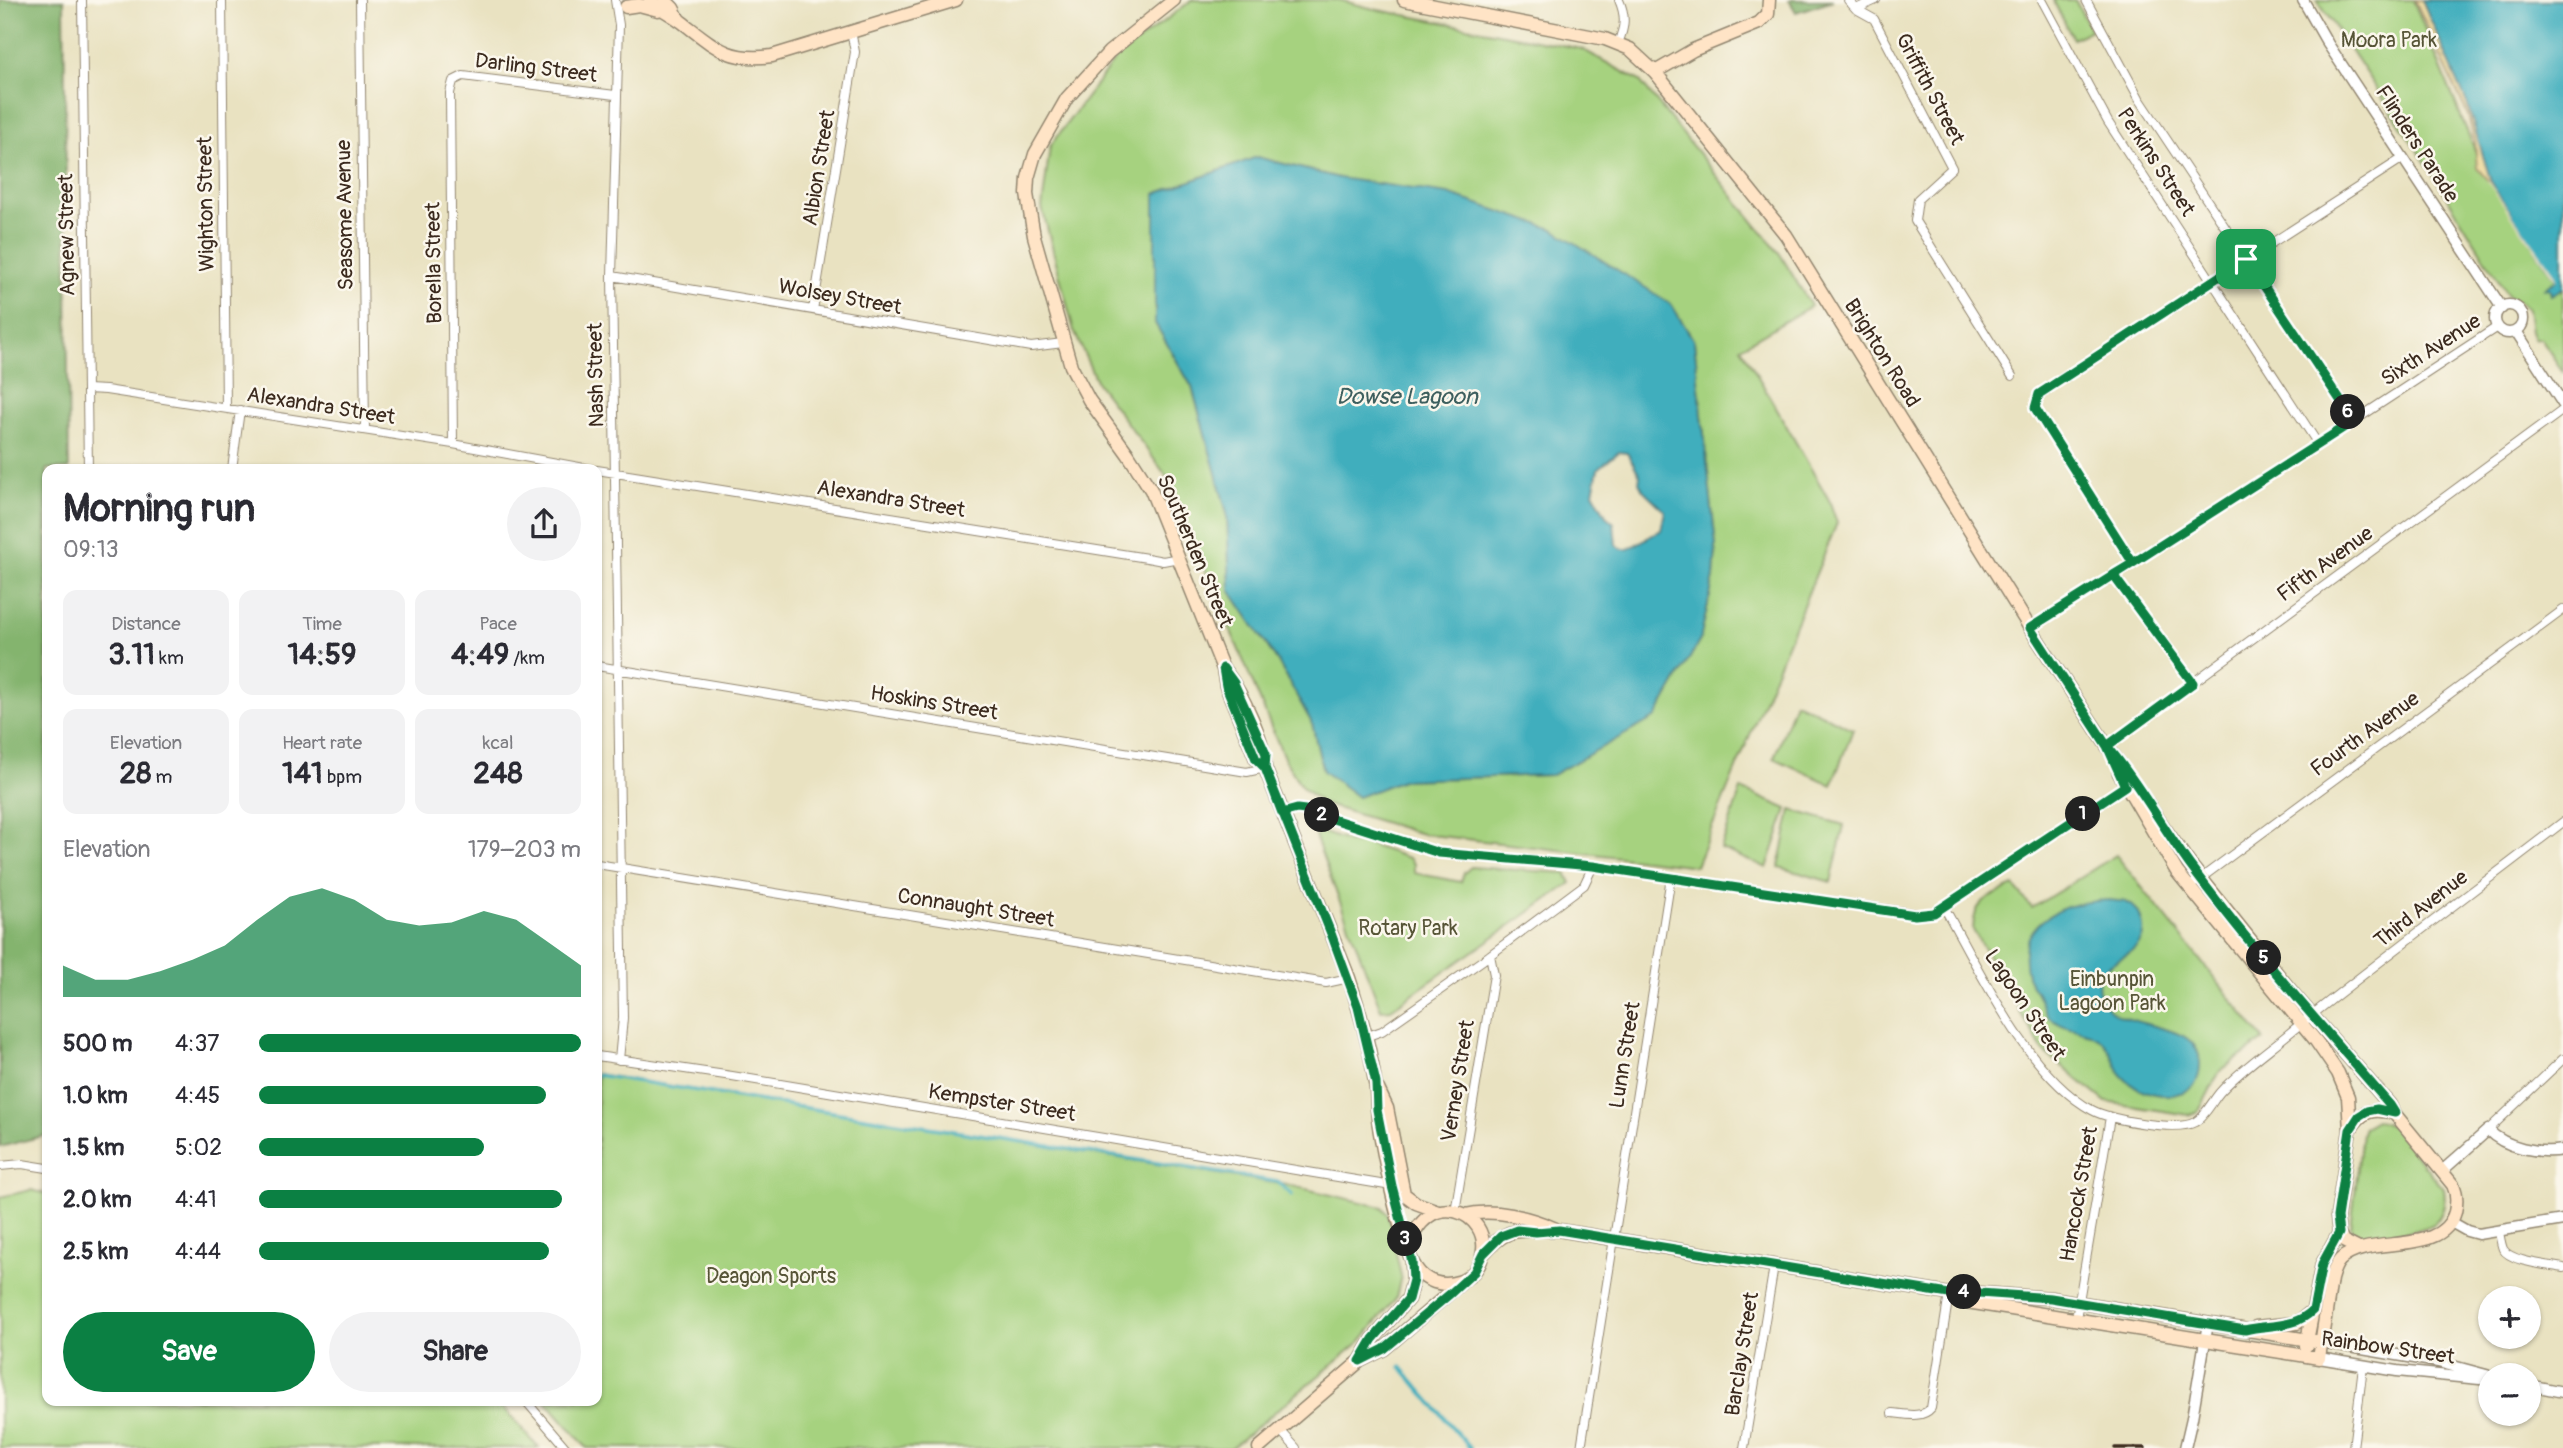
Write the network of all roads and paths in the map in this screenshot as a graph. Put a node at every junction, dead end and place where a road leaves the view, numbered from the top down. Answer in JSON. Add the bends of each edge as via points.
{"nodes":[{"id":1,"x":82,"y":0,"type":"edge"},
{"id":2,"x":222,"y":0,"type":"edge"},
{"id":3,"x":360,"y":0,"type":"edge"},
{"id":4,"x":650,"y":0,"type":"edge"},
{"id":5,"x":956,"y":0,"type":"edge"},
{"id":6,"x":1404,"y":0,"type":"edge"},
{"id":7,"x":1619,"y":0,"type":"edge"},
{"id":8,"x":1769,"y":0,"type":"edge"},
{"id":9,"x":1848,"y":0,"type":"edge"},
{"id":10,"x":1876,"y":0,"type":"edge"},
{"id":11,"x":2042,"y":0,"type":"edge"},
{"id":12,"x":2086,"y":0,"type":"edge"},
{"id":13,"x":2303,"y":0,"type":"edge"},
{"id":14,"x":1173,"y":1,"type":"edge"},
{"id":15,"x":623,"y":2,"type":"edge"},
{"id":16,"x":663,"y":5,"type":"edge"},
{"id":17,"x":1856,"y":9,"type":"junction"},
{"id":18,"x":851,"y":31,"type":"junction"},
{"id":19,"x":1618,"y":43,"type":"junction"},
{"id":20,"x":1654,"y":72,"type":"junction"},
{"id":21,"x":453,"y":81,"type":"joint"},
{"id":22,"x":615,"y":95,"type":"junction"},
{"id":23,"x":2403,"y":158,"type":"junction"},
{"id":24,"x":2246,"y":259,"type":"junction"},
{"id":25,"x":612,"y":276,"type":"junction"},
{"id":26,"x":2213,"y":281,"type":"junction"},
{"id":27,"x":2502,"y":308,"type":"junction"},
{"id":28,"x":813,"y":310,"type":"junction"},
{"id":29,"x":2497,"y":327,"type":"junction"},
{"id":30,"x":2516,"y":331,"type":"junction"},
{"id":31,"x":1063,"y":343,"type":"junction"},
{"id":32,"x":2012,"y":376,"type":"dead end"},
{"id":33,"x":87,"y":389,"type":"junction"},
{"id":34,"x":2563,"y":404,"type":"edge"},
{"id":35,"x":226,"y":408,"type":"junction"},
{"id":36,"x":240,"y":410,"type":"junction"},
{"id":37,"x":2563,"y":410,"type":"edge"},
{"id":38,"x":2354,"y":421,"type":"junction"},
{"id":39,"x":365,"y":430,"type":"junction"},
{"id":40,"x":453,"y":444,"type":"junction"},
{"id":41,"x":2318,"y":444,"type":"junction"},
{"id":42,"x":88,"y":464,"type":"edge"},
{"id":43,"x":233,"y":464,"type":"edge"},
{"id":44,"x":563,"y":464,"type":"edge"},
{"id":45,"x":602,"y":471,"type":"edge"},
{"id":46,"x":614,"y":473,"type":"junction"},
{"id":47,"x":1179,"y":558,"type":"junction"},
{"id":48,"x":2133,"y":563,"type":"junction"},
{"id":49,"x":2113,"y":575,"type":"junction"},
{"id":50,"x":2563,"y":610,"type":"edge"},
{"id":51,"x":2030,"y":628,"type":"junction"},
{"id":52,"x":602,"y":667,"type":"edge"},
{"id":53,"x":617,"y":670,"type":"junction"},
{"id":54,"x":2193,"y":683,"type":"junction"},
{"id":55,"x":2107,"y":746,"type":"junction"},
{"id":56,"x":1265,"y":768,"type":"junction"},
{"id":57,"x":2129,"y":783,"type":"junction"},
{"id":58,"x":1282,"y":813,"type":"junction"},
{"id":59,"x":2563,"y":822,"type":"edge"},
{"id":60,"x":602,"y":865,"type":"edge"},
{"id":61,"x":1593,"y":866,"type":"junction"},
{"id":62,"x":620,"y":867,"type":"junction"},
{"id":63,"x":1671,"y":877,"type":"junction"},
{"id":64,"x":2200,"y":878,"type":"junction"},
{"id":65,"x":2189,"y":887,"type":"junction"},
{"id":66,"x":1944,"y":907,"type":"junction"},
{"id":67,"x":1490,"y":955,"type":"junction"},
{"id":68,"x":1349,"y":978,"type":"junction"},
{"id":69,"x":2313,"y":1015,"type":"junction"},
{"id":70,"x":2301,"y":1024,"type":"junction"},
{"id":71,"x":1365,"y":1037,"type":"junction"},
{"id":72,"x":602,"y":1057,"type":"edge"},
{"id":73,"x":2563,"y":1059,"type":"edge"},
{"id":74,"x":619,"y":1060,"type":"junction"},
{"id":75,"x":2395,"y":1113,"type":"junction"},
{"id":76,"x":2110,"y":1117,"type":"junction"},
{"id":77,"x":2350,"y":1130,"type":"junction"},
{"id":78,"x":2488,"y":1130,"type":"junction"},
{"id":79,"x":2563,"y":1150,"type":"edge"},
{"id":80,"x":0,"y":1166,"type":"edge"},
{"id":81,"x":42,"y":1167,"type":"edge"},
{"id":82,"x":2442,"y":1171,"type":"junction"},
{"id":83,"x":1397,"y":1186,"type":"junction"},
{"id":84,"x":1438,"y":1211,"type":"junction"},
{"id":85,"x":1460,"y":1213,"type":"junction"},
{"id":86,"x":2563,"y":1220,"type":"edge"},
{"id":87,"x":2451,"y":1222,"type":"junction"},
{"id":88,"x":1559,"y":1230,"type":"junction"},
{"id":89,"x":2499,"y":1232,"type":"junction"},
{"id":90,"x":2339,"y":1233,"type":"junction"},
{"id":91,"x":1615,"y":1239,"type":"junction"},
{"id":92,"x":2359,"y":1249,"type":"junction"},
{"id":93,"x":1483,"y":1254,"type":"junction"},
{"id":94,"x":1410,"y":1256,"type":"junction"},
{"id":95,"x":1774,"y":1266,"type":"junction"},
{"id":96,"x":2563,"y":1268,"type":"edge"},
{"id":97,"x":1464,"y":1280,"type":"junction"},
{"id":98,"x":1949,"y":1294,"type":"junction"},
{"id":99,"x":2079,"y":1301,"type":"junction"},
{"id":100,"x":2313,"y":1310,"type":"junction"},
{"id":101,"x":2076,"y":1319,"type":"junction"},
{"id":102,"x":2208,"y":1323,"type":"junction"},
{"id":103,"x":2245,"y":1330,"type":"junction"},
{"id":104,"x":2205,"y":1339,"type":"junction"},
{"id":105,"x":2307,"y":1339,"type":"junction"},
{"id":106,"x":2321,"y":1342,"type":"junction"},
{"id":107,"x":2305,"y":1356,"type":"junction"},
{"id":108,"x":2319,"y":1358,"type":"junction"},
{"id":109,"x":1360,"y":1361,"type":"junction"},
{"id":110,"x":2363,"y":1366,"type":"junction"},
{"id":111,"x":2478,"y":1374,"type":"edge"},
{"id":112,"x":2478,"y":1378,"type":"edge"},
{"id":113,"x":2541,"y":1387,"type":"edge"},
{"id":114,"x":2563,"y":1392,"type":"edge"},
{"id":115,"x":530,"y":1406,"type":"edge"},
{"id":116,"x":1892,"y":1413,"type":"dead end"},
{"id":117,"x":1280,"y":1430,"type":"junction"},
{"id":118,"x":566,"y":1448,"type":"edge"},
{"id":119,"x":1259,"y":1448,"type":"edge"},
{"id":120,"x":1296,"y":1448,"type":"edge"},
{"id":121,"x":1581,"y":1448,"type":"edge"},
{"id":122,"x":1744,"y":1448,"type":"edge"},
{"id":123,"x":2185,"y":1448,"type":"edge"},
{"id":124,"x":2353,"y":1448,"type":"edge"}],
"edges":[{"from":1,"to":33,"type":"street","name":"Agnew Street"},
{"from":2,"to":35,"type":"street","name":"Wighton Street"},
{"from":3,"to":39,"type":"street","name":"Seasome Avenue"},
{"from":4,"to":16,"type":"main road"},
{"from":5,"to":18,"type":"main road"},
{"from":6,"to":19,"type":"main road"},
{"from":7,"to":19,"type":"street","via":[[1625,18]]},
{"from":8,"to":20,"type":"main road","via":[[1768,14],[1759,23]]},
{"from":9,"to":17,"type":"street","name":"Griffith Street"},
{"from":10,"to":17,"type":"street"},
{"from":11,"to":26,"type":"street","name":"Perkins Street","via":[[2108,122]]},
{"from":12,"to":24,"type":"street","name":"Perkins Street","via":[[2139,98]]},
{"from":13,"to":23,"type":"street","name":"Flinders Parade"},
{"from":14,"to":31,"type":"main road","name":"Southerden Street","via":[[1109,52],[1084,79],[1052,120],[1035,154],[1028,178],[1029,209]]},
{"from":15,"to":16,"type":"main road"},
{"from":15,"to":22,"type":"street","name":"Nash Street"},
{"from":16,"to":18,"type":"main road","via":[[673,8],[679,20],[713,47],[740,57],[772,56]]},
{"from":17,"to":32,"type":"street","name":"Griffith Street","via":[[1874,19],[1952,168],[1918,199],[1915,221]]},
{"from":18,"to":28,"type":"street","name":"Albion Street","via":[[855,51]]},
{"from":19,"to":20,"type":"main road","name":"Brighton Road"},
{"from":20,"to":51,"type":"main road","name":"Brighton Road","via":[[1786,235]]},
{"from":21,"to":22,"type":"street","name":"Darling Street","via":[[463,76]]},
{"from":21,"to":40,"type":"street","name":"Borella Street"},
{"from":22,"to":25,"type":"street","name":"Nash Street"},
{"from":23,"to":24,"type":"street"},
{"from":23,"to":27,"type":"street","name":"Flinders Parade"},
{"from":24,"to":26,"type":"street"},
{"from":24,"to":38,"type":"street","name":"Perkins Street"},
{"from":25,"to":28,"type":"street","name":"Wolsey Street"},
{"from":25,"to":46,"type":"street","name":"Nash Street"},
{"from":26,"to":41,"type":"street","name":"Perkins Street"},
{"from":26,"to":48,"type":"street","via":[[2039,394],[2035,408]]},
{"from":27,"to":29,"type":"street","via":[[2496,314]]},
{"from":27,"to":30,"type":"street","via":[[2519,310],[2522,319]]},
{"from":28,"to":31,"type":"street","name":"Wolsey Street","via":[[1031,346]]},
{"from":29,"to":30,"type":"street"},
{"from":29,"to":38,"type":"street","name":"Sixth Avenue"},
{"from":30,"to":34,"type":"street"},
{"from":31,"to":47,"type":"main road","name":"Southerden Street","via":[[1079,385],[1147,484]]},
{"from":33,"to":35,"type":"street","name":"Alexandra Street"},
{"from":33,"to":42,"type":"street","name":"Agnew Street"},
{"from":35,"to":36,"type":"street","name":"Alexandra Street"},
{"from":36,"to":39,"type":"street","name":"Alexandra Street"},
{"from":36,"to":43,"type":"street"},
{"from":37,"to":54,"type":"street","name":"Fifth Avenue"},
{"from":38,"to":41,"type":"street","name":"Sixth Avenue"},
{"from":39,"to":40,"type":"street","name":"Alexandra Street"},
{"from":40,"to":44,"type":"street","name":"Alexandra Street"},
{"from":41,"to":48,"type":"street","name":"Sixth Avenue"},
{"from":45,"to":46,"type":"street","name":"Alexandra Street"},
{"from":46,"to":47,"type":"street","name":"Alexandra Street","via":[[1163,561]]},
{"from":46,"to":53,"type":"street","name":"Nash Street"},
{"from":47,"to":56,"type":"main road","name":"Southerden Street","via":[[1252,750]]},
{"from":48,"to":49,"type":"street","name":"Sixth Avenue"},
{"from":49,"to":51,"type":"street","name":"Sixth Avenue"},
{"from":49,"to":54,"type":"street"},
{"from":50,"to":64,"type":"street","name":"Fourth Avenue"},
{"from":51,"to":55,"type":"main road","name":"Brighton Road"},
{"from":52,"to":53,"type":"street","name":"Hoskins Street"},
{"from":53,"to":56,"type":"street","name":"Hoskins Street","via":[[1247,772]]},
{"from":53,"to":62,"type":"street","name":"Nash Street"},
{"from":54,"to":55,"type":"street","name":"Fifth Avenue"},
{"from":55,"to":57,"type":"main road","name":"Brighton Road"},
{"from":56,"to":58,"type":"main road","name":"Southerden Street"},
{"from":57,"to":64,"type":"main road","name":"Brighton Road"},
{"from":57,"to":65,"type":"main road","name":"Brighton Road","via":[[2156,839]]},
{"from":57,"to":66,"type":"street"},
{"from":58,"to":61,"type":"street","via":[[1305,810],[1439,853]]},
{"from":58,"to":68,"type":"main road","name":"Southerden Street"},
{"from":59,"to":69,"type":"street","name":"Third Avenue"},
{"from":60,"to":62,"type":"street","name":"Connaught Street"},
{"from":61,"to":63,"type":"street"},
{"from":61,"to":67,"type":"street","via":[[1584,884]]},
{"from":62,"to":68,"type":"street","name":"Connaught Street","via":[[1326,983]]},
{"from":62,"to":74,"type":"street","name":"Nash Street","via":[[623,1018]]},
{"from":63,"to":66,"type":"street","via":[[1915,915]]},
{"from":63,"to":91,"type":"street","name":"Lunn Street"},
{"from":64,"to":65,"type":"street","name":"Fourth Avenue"},
{"from":64,"to":69,"type":"main road","name":"Brighton Road"},
{"from":65,"to":70,"type":"main road","name":"Brighton Road"},
{"from":66,"to":76,"type":"street","name":"Lagoon Street","via":[[2034,1057],[2083,1105]]},
{"from":67,"to":71,"type":"street","via":[[1382,1031]]},
{"from":67,"to":85,"type":"street","name":"Verney Street","via":[[1494,975]]},
{"from":68,"to":71,"type":"main road","name":"Southerden Street"},
{"from":69,"to":70,"type":"street","name":"Third Avenue"},
{"from":69,"to":75,"type":"main road","name":"Brighton Road"},
{"from":70,"to":76,"type":"street","name":"Lagoon Street","via":[[2224,1087],[2189,1125]]},
{"from":70,"to":77,"type":"main road","name":"Brighton Road","via":[[2346,1088]]},
{"from":71,"to":83,"type":"main road","name":"Southerden Street","via":[[1387,1108]]},
{"from":72,"to":74,"type":"street","name":"Kempster Street"},
{"from":73,"to":78,"type":"street"},
{"from":74,"to":83,"type":"street","name":"Kempster Street"},
{"from":75,"to":77,"type":"main road","via":[[2367,1111]]},
{"from":75,"to":82,"type":"main road","name":"Brighton Road"},
{"from":76,"to":99,"type":"street","name":"Hancock Street"},
{"from":77,"to":90,"type":"main road","via":[[2337,1217]]},
{"from":78,"to":79,"type":"street","via":[[2510,1144]]},
{"from":78,"to":82,"type":"street"},
{"from":80,"to":81,"type":"street"},
{"from":82,"to":87,"type":"main road","name":"Brighton Road","via":[[2455,1190]]},
{"from":83,"to":84,"type":"main road","via":[[1409,1199]]},
{"from":83,"to":94,"type":"main road","name":"Southerden Street"},
{"from":84,"to":85,"type":"main road"},
{"from":84,"to":94,"type":"main road","via":[[1415,1228]]},
{"from":85,"to":88,"type":"main road","name":"Rainbow Street","via":[[1537,1220]]},
{"from":85,"to":93,"type":"main road","via":[[1480,1232]]},
{"from":86,"to":89,"type":"street"},
{"from":87,"to":89,"type":"street","via":[[2471,1233]]},
{"from":87,"to":92,"type":"main road","via":[[2430,1237]]},
{"from":88,"to":91,"type":"main road","name":"Rainbow Street"},
{"from":88,"to":93,"type":"main road","name":"Rainbow Street","via":[[1509,1232]]},
{"from":89,"to":96,"type":"street","via":[[2508,1254]]},
{"from":90,"to":92,"type":"main road","via":[[2343,1241]]},
{"from":90,"to":100,"type":"main road","via":[[2322,1264]]},
{"from":91,"to":95,"type":"main road","name":"Rainbow Street"},
{"from":91,"to":121,"type":"street","name":"Lunn Street"},
{"from":92,"to":106,"type":"main road","via":[[2340,1259],[2334,1268]]},
{"from":93,"to":97,"type":"main road"},
{"from":94,"to":97,"type":"main road","via":[[1435,1283]]},
{"from":94,"to":109,"type":"main road","via":[[1413,1280],[1408,1299]]},
{"from":95,"to":98,"type":"main road","name":"Rainbow Street"},
{"from":95,"to":122,"type":"street","name":"Barclay Street"},
{"from":97,"to":109,"type":"main road","via":[[1384,1349]]},
{"from":98,"to":99,"type":"main road","name":"Rainbow Street"},
{"from":98,"to":101,"type":"main road","name":"Rainbow Street","via":[[1967,1302]]},
{"from":98,"to":116,"type":"street","via":[[1931,1408],[1921,1415]]},
{"from":99,"to":101,"type":"street","name":"Hancock Street"},
{"from":99,"to":102,"type":"main road","name":"Rainbow Street"},
{"from":100,"to":103,"type":"main road","via":[[2297,1323]]},
{"from":100,"to":105,"type":"main road"},
{"from":101,"to":104,"type":"main road","name":"Rainbow Street"},
{"from":102,"to":103,"type":"main road","name":"Rainbow Street"},
{"from":102,"to":104,"type":"street"},
{"from":103,"to":105,"type":"main road","name":"Rainbow Street"},
{"from":104,"to":107,"type":"main road","name":"Rainbow Street"},
{"from":104,"to":123,"type":"street"},
{"from":105,"to":106,"type":"main road","name":"Rainbow Street"},
{"from":105,"to":107,"type":"main road"},
{"from":106,"to":108,"type":"main road"},
{"from":106,"to":111,"type":"street","name":"Rainbow Street","via":[[2438,1362]]},
{"from":107,"to":108,"type":"main road","name":"Rainbow Street"},
{"from":108,"to":110,"type":"street","name":"Rainbow Street"},
{"from":109,"to":117,"type":"main road"},
{"from":110,"to":112,"type":"street","name":"Rainbow Street"},
{"from":110,"to":124,"type":"street"},
{"from":113,"to":114,"type":"street"},
{"from":115,"to":118,"type":"street"},
{"from":117,"to":119,"type":"main road"},
{"from":117,"to":120,"type":"street"}]}
